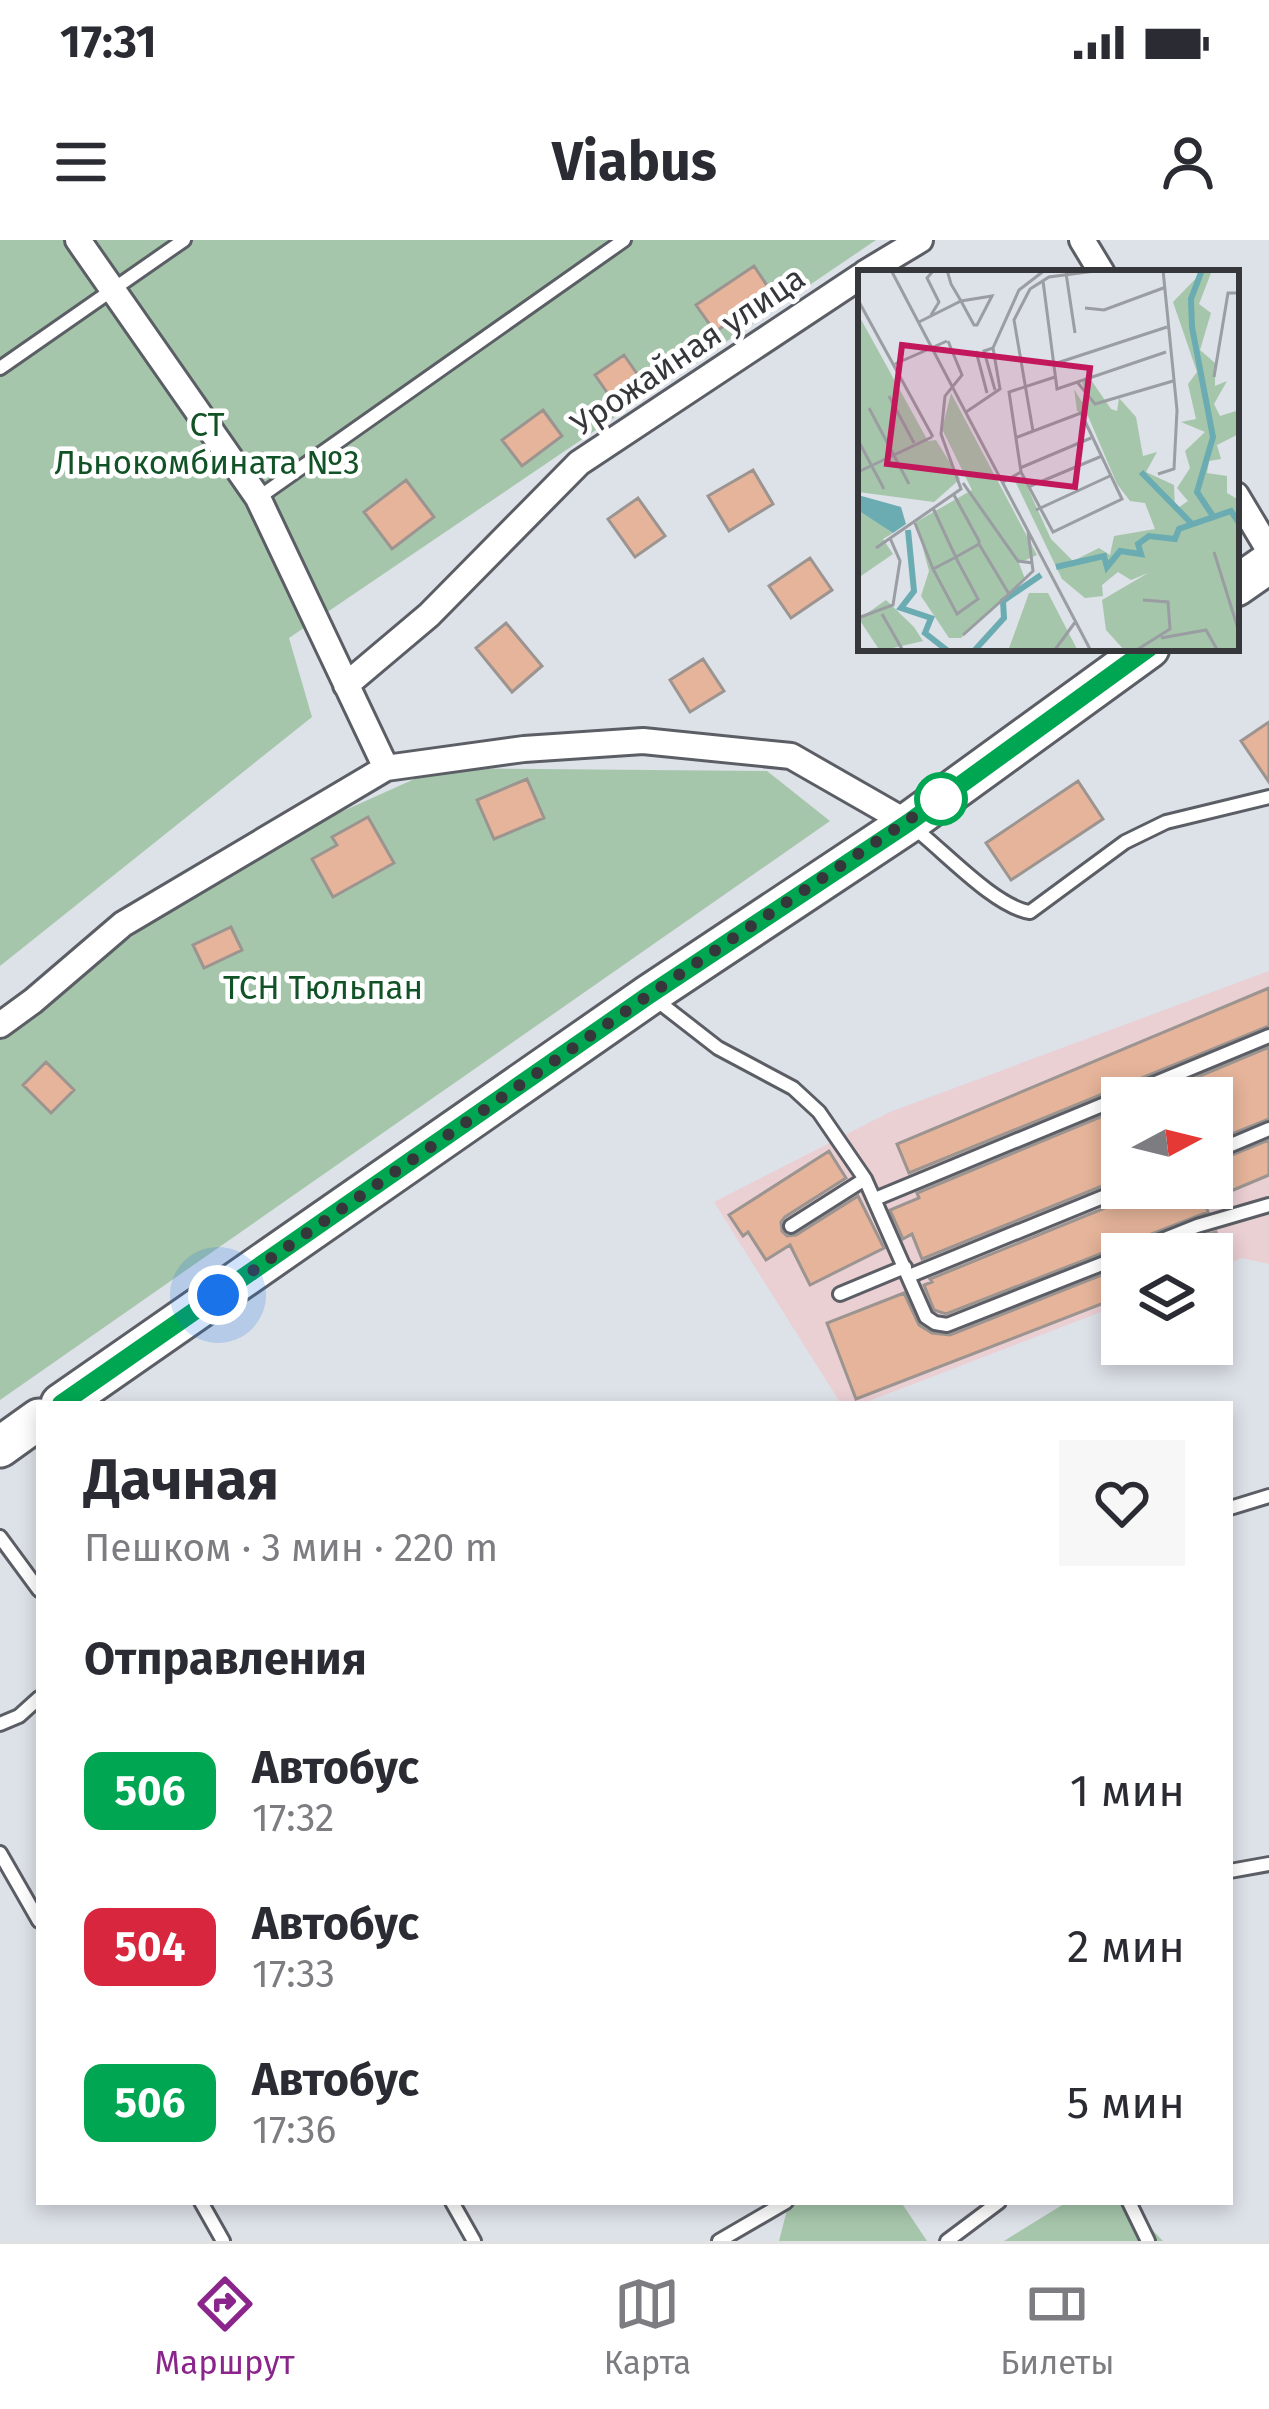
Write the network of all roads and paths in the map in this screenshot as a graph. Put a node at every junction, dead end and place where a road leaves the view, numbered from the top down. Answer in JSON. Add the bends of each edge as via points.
{"nodes":[{"id":1,"x":78,"y":240,"type":"edge"},
{"id":2,"x":184,"y":240,"type":"edge"},
{"id":3,"x":624,"y":240,"type":"edge"},
{"id":4,"x":920,"y":240,"type":"edge"},
{"id":5,"x":1082,"y":240,"type":"edge"},
{"id":6,"x":870,"y":270,"type":"edge"},
{"id":7,"x":1100,"y":270,"type":"edge"},
{"id":8,"x":858,"y":277,"type":"edge"},
{"id":9,"x":113,"y":290,"type":"junction"},
{"id":10,"x":0,"y":368,"type":"edge"},
{"id":11,"x":258,"y":498,"type":"junction"},
{"id":12,"x":1239,"y":500,"type":"edge"},
{"id":13,"x":1269,"y":550,"type":"edge"},
{"id":14,"x":1269,"y":562,"type":"edge"},
{"id":15,"x":1239,"y":584,"type":"edge"},
{"id":16,"x":1145,"y":651,"type":"edge"},
{"id":17,"x":346,"y":685,"type":"junction"},
{"id":18,"x":386,"y":768,"type":"junction"},
{"id":19,"x":1269,"y":797,"type":"edge"},
{"id":20,"x":908,"y":823,"type":"junction"},
{"id":21,"x":649,"y":995,"type":"junction"},
{"id":22,"x":0,"y":1024,"type":"edge"},
{"id":23,"x":1269,"y":1036,"type":"edge"},
{"id":24,"x":1269,"y":1129,"type":"edge"},
{"id":25,"x":1233,"y":1144,"type":"edge"},
{"id":26,"x":865,"y":1179,"type":"junction"},
{"id":27,"x":1101,"y":1197,"type":"edge"},
{"id":28,"x":875,"y":1199,"type":"junction"},
{"id":29,"x":1269,"y":1204,"type":"edge"},
{"id":30,"x":791,"y":1226,"type":"dead end"},
{"id":31,"x":1179,"y":1233,"type":"edge"},
{"id":32,"x":1101,"y":1264,"type":"edge"},
{"id":33,"x":907,"y":1271,"type":"junction"},
{"id":34,"x":840,"y":1294,"type":"dead end"},
{"id":35,"x":65,"y":1401,"type":"edge"},
{"id":36,"x":36,"y":1421,"type":"edge"},
{"id":37,"x":0,"y":1447,"type":"edge"},
{"id":38,"x":1269,"y":1496,"type":"edge"},
{"id":39,"x":1233,"y":1507,"type":"edge"},
{"id":40,"x":0,"y":1537,"type":"edge"},
{"id":41,"x":36,"y":1587,"type":"edge"},
{"id":42,"x":36,"y":1701,"type":"edge"},
{"id":43,"x":0,"y":1724,"type":"edge"},
{"id":44,"x":0,"y":1853,"type":"edge"},
{"id":45,"x":1266,"y":1865,"type":"edge"},
{"id":46,"x":1233,"y":1870,"type":"edge"},
{"id":47,"x":1269,"y":1881,"type":"edge"},
{"id":48,"x":36,"y":1916,"type":"edge"},
{"id":49,"x":203,"y":2205,"type":"edge"},
{"id":50,"x":454,"y":2205,"type":"edge"},
{"id":51,"x":781,"y":2205,"type":"edge"},
{"id":52,"x":995,"y":2205,"type":"edge"},
{"id":53,"x":1131,"y":2205,"type":"edge"},
{"id":54,"x":223,"y":2241,"type":"edge"},
{"id":55,"x":474,"y":2241,"type":"edge"},
{"id":56,"x":719,"y":2241,"type":"edge"},
{"id":57,"x":947,"y":2241,"type":"edge"},
{"id":58,"x":1148,"y":2241,"type":"edge"}],
"edges":[{"from":1,"to":9,"type":"street"},
{"from":2,"to":9,"type":"lane"},
{"from":3,"to":11,"type":"lane"},
{"from":4,"to":6,"type":"street","name":"Урожайная улица"},
{"from":5,"to":7,"type":"street"},
{"from":8,"to":17,"type":"street","name":"Урожайная улица","via":[[579,463],[429,615]]},
{"from":9,"to":10,"type":"lane"},
{"from":9,"to":11,"type":"street"},
{"from":11,"to":17,"type":"street"},
{"from":12,"to":13,"type":"street"},
{"from":14,"to":15,"type":"main road"},
{"from":16,"to":20,"type":"main road"},
{"from":17,"to":18,"type":"street"},
{"from":18,"to":20,"type":"street","via":[[643,741],[748,751],[790,756]]},
{"from":18,"to":22,"type":"street","via":[[123,924]]},
{"from":19,"to":20,"type":"lane","via":[[1166,822],[1030,912],[998,900]]},
{"from":20,"to":21,"type":"main road"},
{"from":21,"to":26,"type":"lane","via":[[718,1048],[793,1088]]},
{"from":21,"to":35,"type":"main road"},
{"from":23,"to":28,"type":"lane"},
{"from":24,"to":25,"type":"lane"},
{"from":26,"to":28,"type":"lane"},
{"from":26,"to":30,"type":"lane"},
{"from":27,"to":33,"type":"lane"},
{"from":28,"to":33,"type":"lane"},
{"from":29,"to":31,"type":"lane"},
{"from":32,"to":33,"type":"lane","via":[[947,1325],[926,1317]]},
{"from":33,"to":34,"type":"lane"},
{"from":36,"to":37,"type":"main road"},
{"from":38,"to":39,"type":"lane"},
{"from":40,"to":41,"type":"lane"},
{"from":42,"to":43,"type":"lane"},
{"from":44,"to":48,"type":"lane"},
{"from":45,"to":46,"type":"lane"},
{"from":45,"to":47,"type":"lane"},
{"from":49,"to":54,"type":"lane"},
{"from":50,"to":55,"type":"lane"},
{"from":51,"to":56,"type":"lane"},
{"from":52,"to":57,"type":"lane"},
{"from":53,"to":58,"type":"lane"}]}
